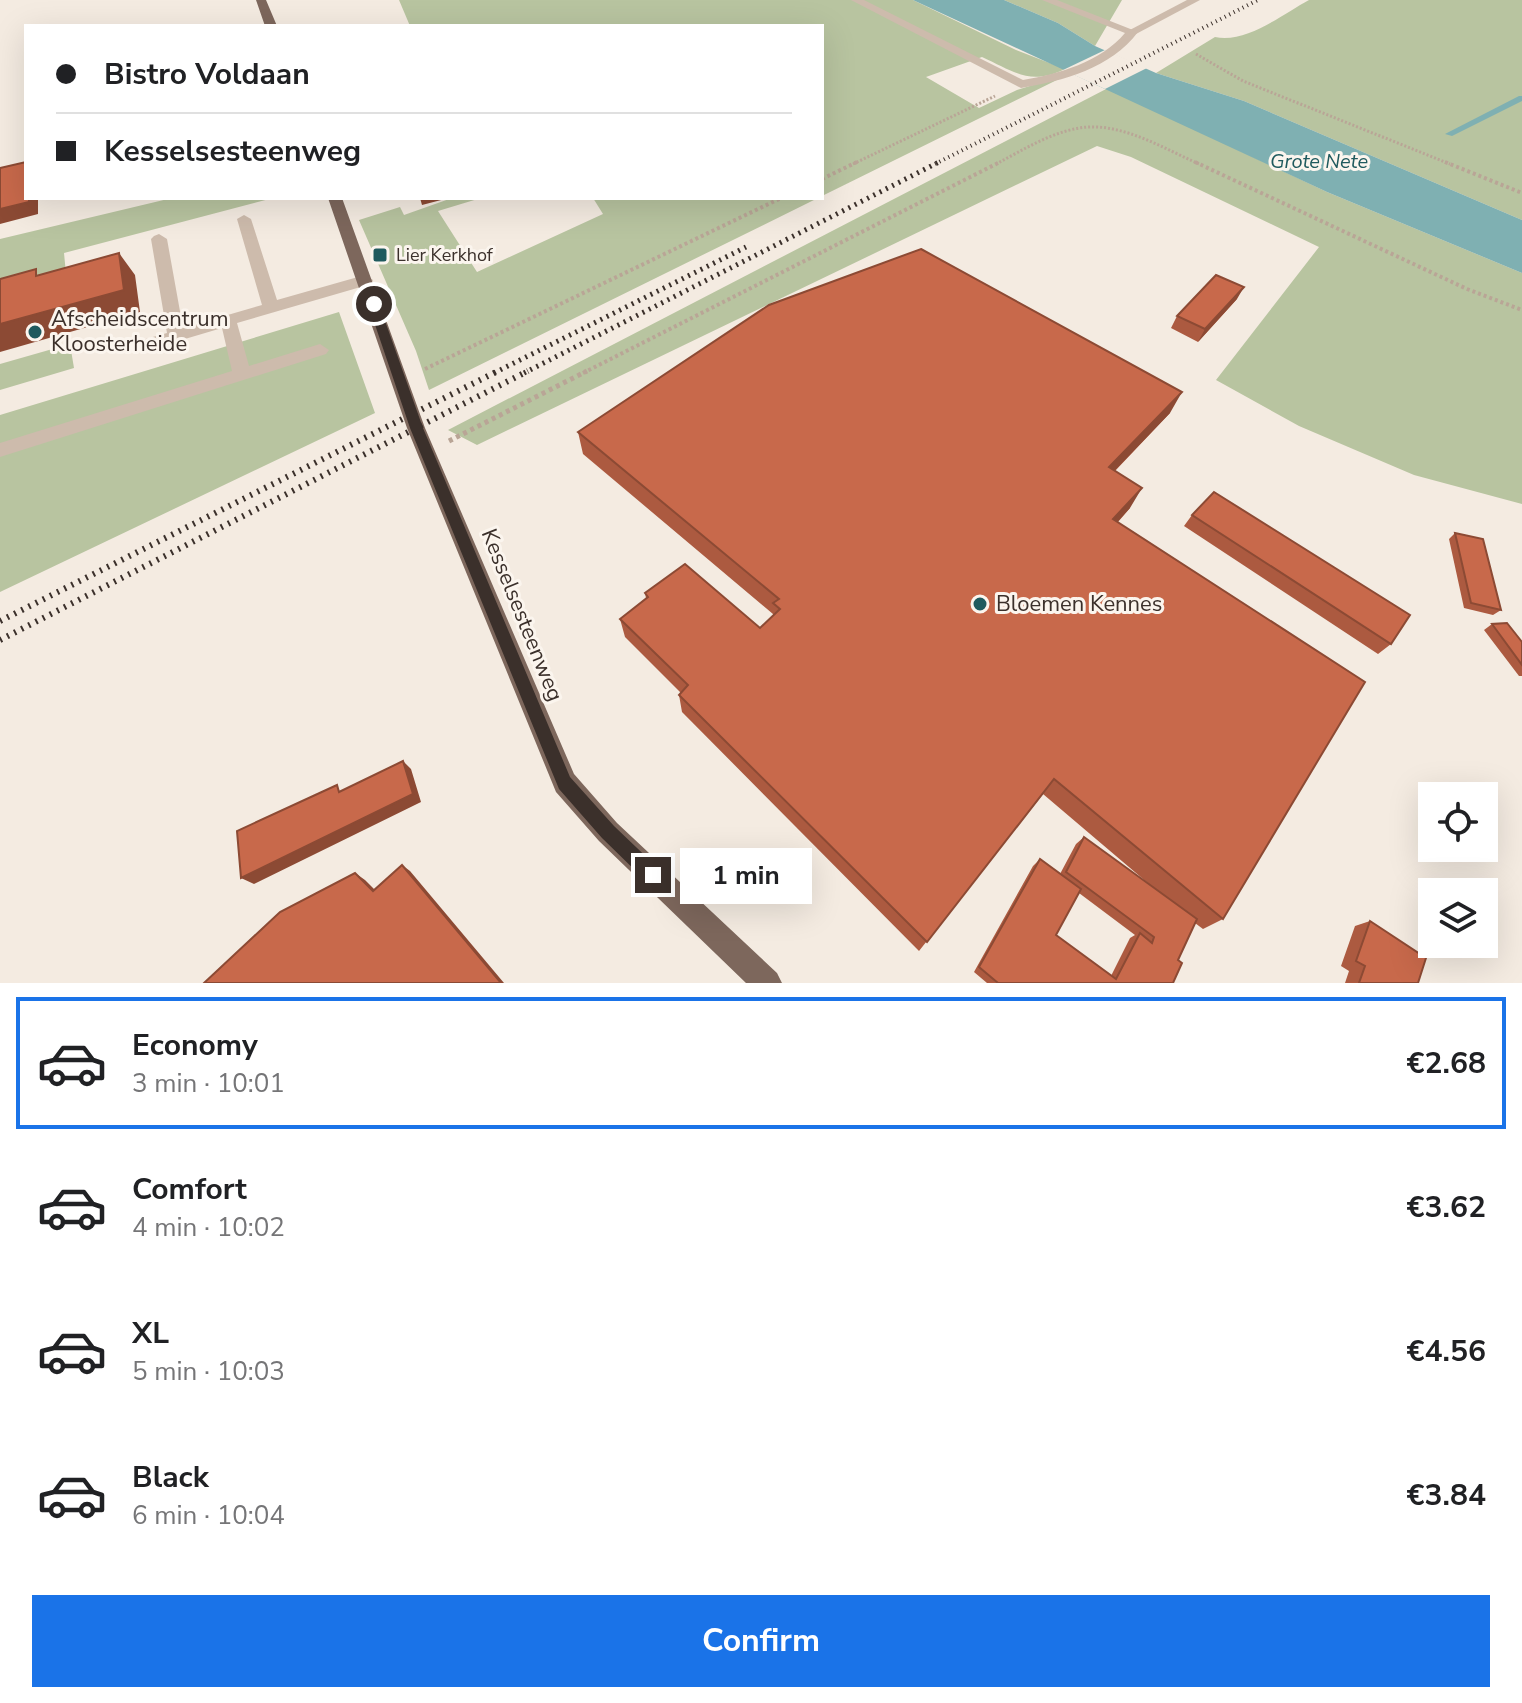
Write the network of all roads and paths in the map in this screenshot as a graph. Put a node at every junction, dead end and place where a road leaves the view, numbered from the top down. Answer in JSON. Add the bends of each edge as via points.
{"nodes":[{"id":1,"x":261,"y":0,"type":"edge"},
{"id":2,"x":856,"y":0,"type":"edge"},
{"id":3,"x":1047,"y":0,"type":"edge"},
{"id":4,"x":1195,"y":0,"type":"edge"},
{"id":5,"x":270,"y":24,"type":"edge"},
{"id":6,"x":1132,"y":32,"type":"junction"},
{"id":7,"x":1196,"y":54,"type":"dead end"},
{"id":8,"x":1021,"y":84,"type":"junction"},
{"id":9,"x":824,"y":178,"type":"edge"},
{"id":10,"x":1522,"y":193,"type":"edge"},
{"id":11,"x":336,"y":200,"type":"edge"},
{"id":12,"x":777,"y":200,"type":"edge"},
{"id":13,"x":244,"y":219,"type":"dead end"},
{"id":14,"x":159,"y":239,"type":"dead end"},
{"id":15,"x":365,"y":280,"type":"junction"},
{"id":16,"x":271,"y":308,"type":"junction"},
{"id":17,"x":1522,"y":310,"type":"edge"},
{"id":18,"x":228,"y":320,"type":"junction"},
{"id":19,"x":176,"y":336,"type":"junction"},
{"id":20,"x":141,"y":346,"type":"dead end"},
{"id":21,"x":320,"y":350,"type":"dead end"},
{"id":22,"x":242,"y":374,"type":"junction"},
{"id":23,"x":400,"y":381,"type":"junction"},
{"id":24,"x":0,"y":450,"type":"edge"},
{"id":25,"x":428,"y":452,"type":"junction"},
{"id":26,"x":767,"y":983,"type":"edge"}],
"edges":[{"from":1,"to":5,"type":"main road"},
{"from":2,"to":8,"type":"street"},
{"from":3,"to":6,"type":"street"},
{"from":4,"to":6,"type":"street"},
{"from":6,"to":8,"type":"street","via":[[1110,52],[1069,72]]},
{"from":7,"to":10,"type":"path","via":[[1243,81]]},
{"from":8,"to":9,"type":"path"},
{"from":11,"to":15,"type":"main road","name":"Kesselsesteenweg"},
{"from":12,"to":23,"type":"path"},
{"from":13,"to":16,"type":"street"},
{"from":14,"to":19,"type":"street"},
{"from":15,"to":16,"type":"street"},
{"from":15,"to":23,"type":"main road","name":"Kesselsesteenweg"},
{"from":16,"to":18,"type":"street"},
{"from":17,"to":25,"type":"path","via":[[1151,142],[1112,128],[1079,125]]},
{"from":18,"to":19,"type":"street"},
{"from":18,"to":22,"type":"street"},
{"from":19,"to":20,"type":"street"},
{"from":21,"to":22,"type":"street"},
{"from":22,"to":24,"type":"street"},
{"from":23,"to":25,"type":"main road","name":"Kesselsesteenweg"},
{"from":25,"to":26,"type":"main road","name":"Kesselsesteenweg","via":[[565,783],[608,832]]}]}
